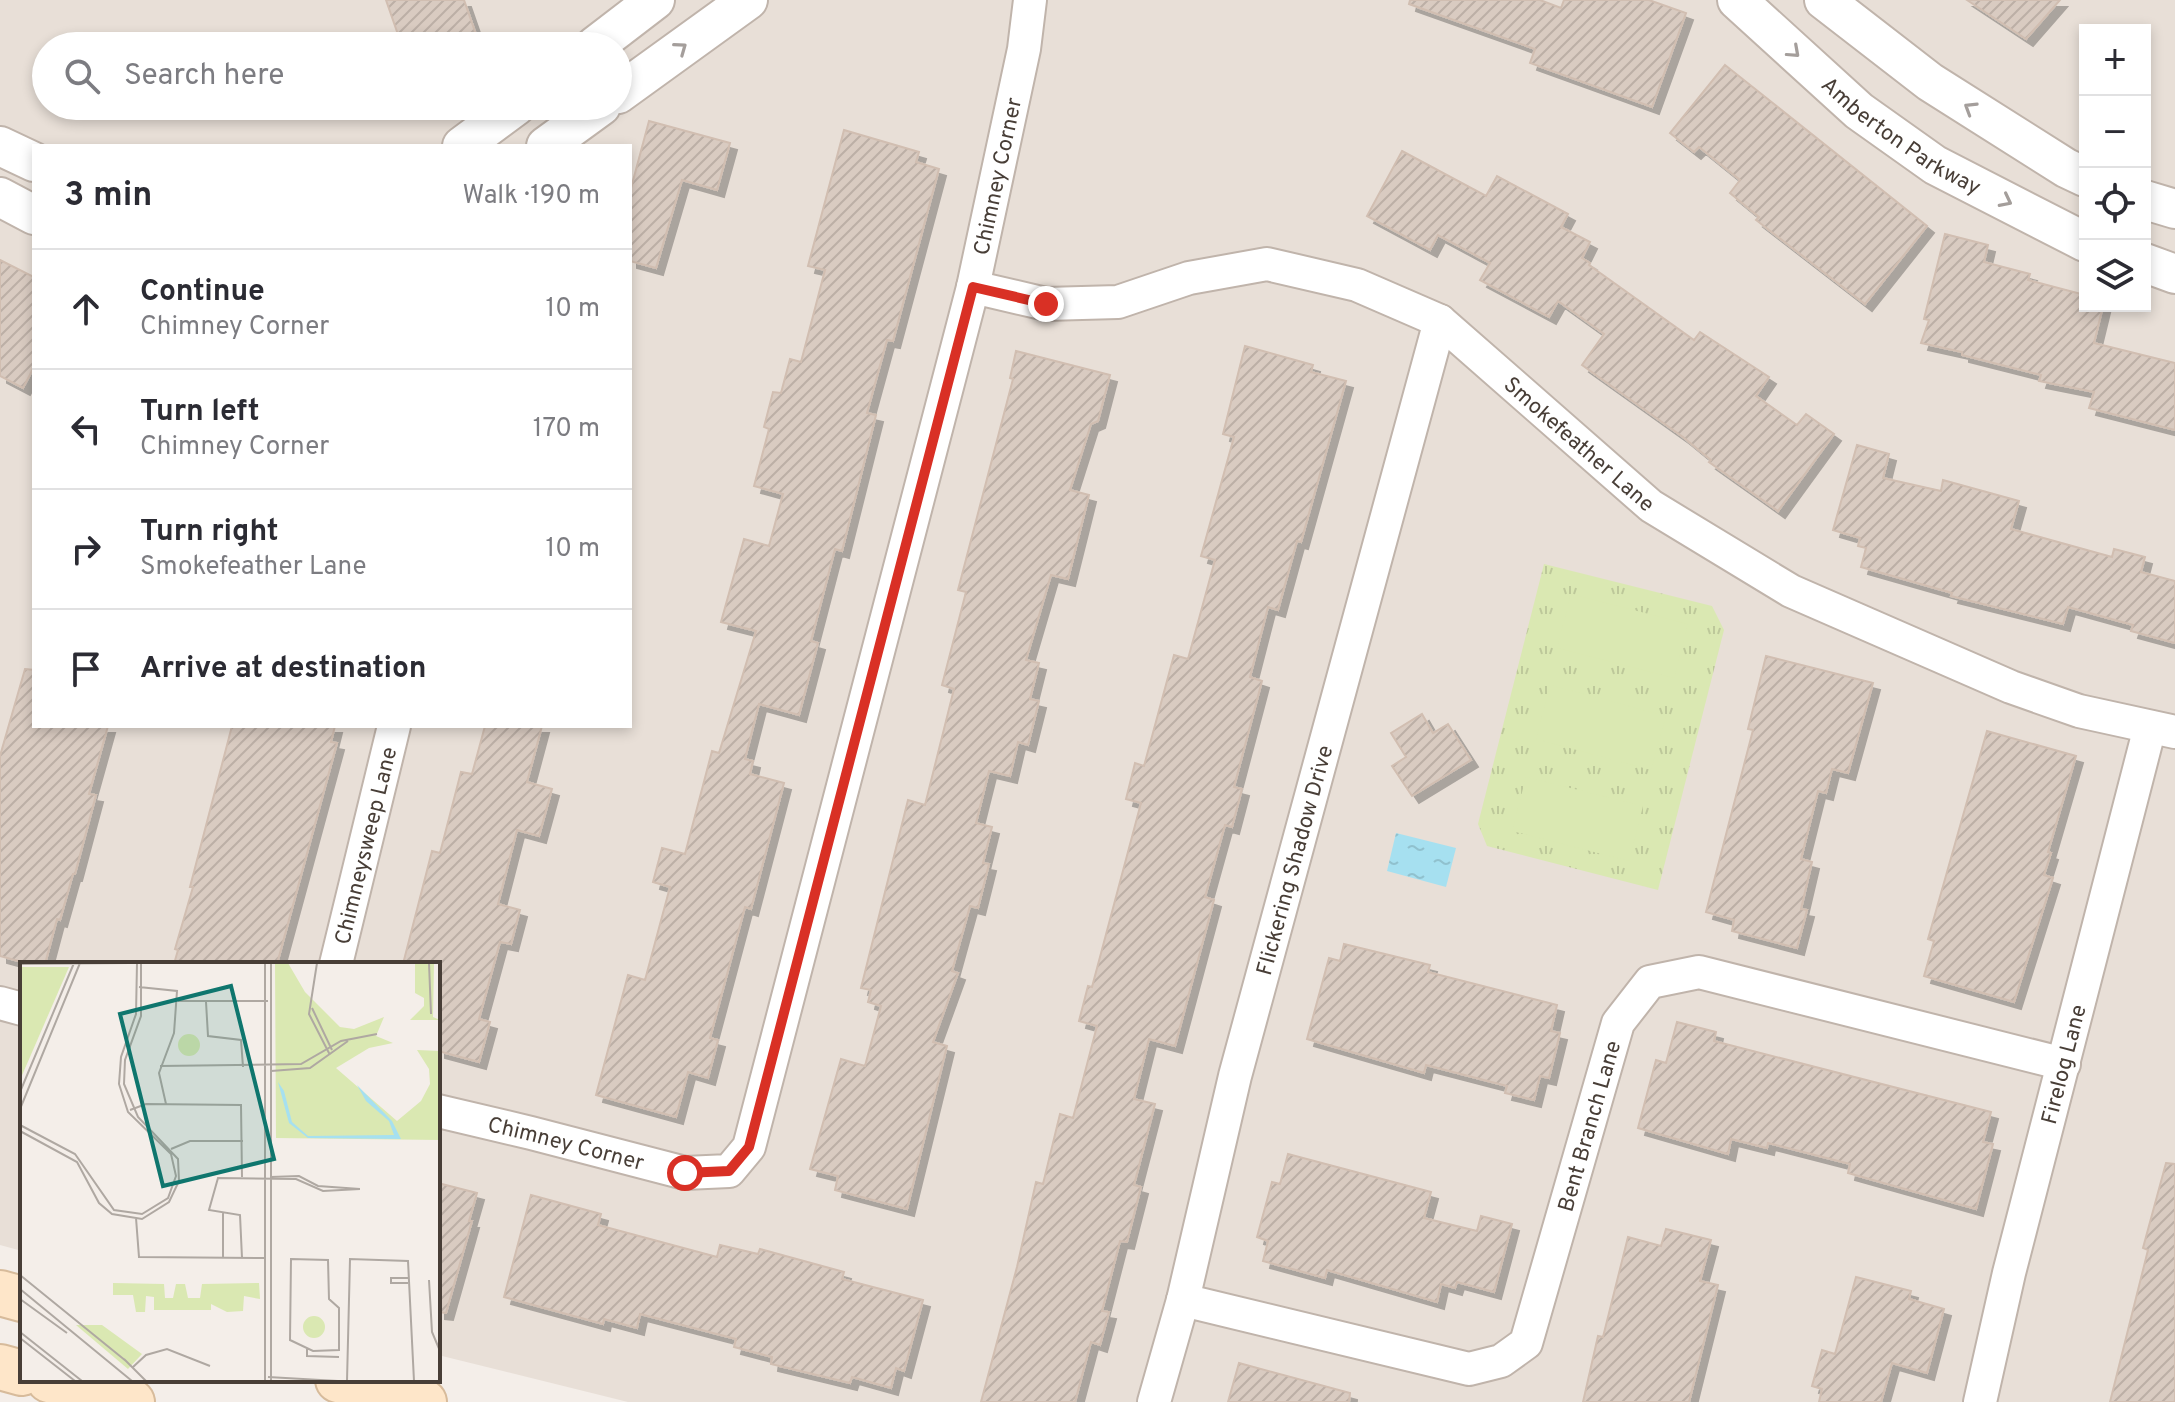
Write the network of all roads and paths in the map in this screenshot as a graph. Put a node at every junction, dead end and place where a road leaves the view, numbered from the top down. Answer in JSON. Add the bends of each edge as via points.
{"nodes":[{"id":1,"x":655,"y":0,"type":"edge"},
{"id":2,"x":748,"y":0,"type":"edge"},
{"id":3,"x":1030,"y":0,"type":"edge"},
{"id":4,"x":1737,"y":0,"type":"edge"},
{"id":5,"x":1824,"y":0,"type":"edge"},
{"id":6,"x":613,"y":32,"type":"edge"},
{"id":7,"x":632,"y":84,"type":"edge"},
{"id":8,"x":497,"y":120,"type":"edge"},
{"id":9,"x":582,"y":120,"type":"edge"},
{"id":10,"x":465,"y":144,"type":"edge"},
{"id":11,"x":549,"y":144,"type":"edge"},
{"id":12,"x":0,"y":146,"type":"edge"},
{"id":13,"x":32,"y":161,"type":"edge"},
{"id":14,"x":2079,"y":174,"type":"edge"},
{"id":15,"x":0,"y":197,"type":"edge"},
{"id":16,"x":2151,"y":202,"type":"edge"},
{"id":17,"x":2175,"y":209,"type":"edge"},
{"id":18,"x":32,"y":214,"type":"edge"},
{"id":19,"x":2081,"y":240,"type":"edge"},
{"id":20,"x":2151,"y":265,"type":"edge"},
{"id":21,"x":2175,"y":274,"type":"edge"},
{"id":22,"x":973,"y":287,"type":"junction"},
{"id":23,"x":1440,"y":321,"type":"junction"},
{"id":24,"x":394,"y":728,"type":"edge"},
{"id":25,"x":2163,"y":729,"type":"edge"},
{"id":26,"x":336,"y":962,"type":"edge"},
{"id":27,"x":0,"y":1003,"type":"edge"},
{"id":28,"x":20,"y":1008,"type":"edge"},
{"id":29,"x":2064,"y":1064,"type":"junction"},
{"id":30,"x":440,"y":1112,"type":"edge"},
{"id":31,"x":0,"y":1293,"type":"edge"},
{"id":32,"x":20,"y":1298,"type":"edge"},
{"id":33,"x":1183,"y":1300,"type":"junction"},
{"id":34,"x":0,"y":1367,"type":"edge"},
{"id":35,"x":20,"y":1372,"type":"edge"},
{"id":36,"x":57,"y":1382,"type":"edge"},
{"id":37,"x":346,"y":1382,"type":"edge"},
{"id":38,"x":132,"y":1402,"type":"edge"},
{"id":39,"x":424,"y":1402,"type":"edge"},
{"id":40,"x":1154,"y":1402,"type":"edge"},
{"id":41,"x":1980,"y":1402,"type":"edge"}],
"edges":[{"from":1,"to":6,"type":"street"},
{"from":7,"to":2,"type":"street","one_way":true},
{"from":3,"to":22,"type":"street","name":"Chimney Corner"},
{"from":4,"to":19,"type":"street","name":"Amberton Parkway","one_way":true,"via":[[1859,111],[1935,165]]},
{"from":14,"to":5,"type":"street","one_way":true,"via":[[1930,82]]},
{"from":8,"to":10,"type":"street"},
{"from":9,"to":11,"type":"street"},
{"from":12,"to":13,"type":"street"},
{"from":15,"to":18,"type":"street"},
{"from":16,"to":17,"type":"street"},
{"from":20,"to":21,"type":"street"},
{"from":22,"to":23,"type":"street","name":"Smokefeather Lane","via":[[1046,304],[1118,302],[1189,278],[1267,264],[1357,285]]},
{"from":22,"to":30,"type":"street","name":"Chimney Corner","via":[[749,1147],[729,1171],[685,1173]]},
{"from":23,"to":25,"type":"street","name":"Smokefeather Lane","via":[[1651,506],[1791,591],[2011,687],[2079,711]]},
{"from":23,"to":33,"type":"street","name":"Flickering Shadow Drive","via":[[1235,1076]]},
{"from":24,"to":26,"type":"street","name":"Chimneysweep Lane"},
{"from":25,"to":29,"type":"street","name":"Firelog Lane"},
{"from":27,"to":28,"type":"street"},
{"from":29,"to":33,"type":"street","name":"Bent Branch Lane","via":[[1699,972],[1650,982],[1618,1023],[1526,1343],[1501,1361],[1469,1369]]},
{"from":29,"to":41,"type":"street","name":"Firelog Lane"},
{"from":31,"to":32,"type":"main road"},
{"from":33,"to":40,"type":"street","name":"Flickering Shadow Drive"},
{"from":34,"to":35,"type":"main road"},
{"from":36,"to":38,"type":"main road"},
{"from":37,"to":39,"type":"main road"}]}
